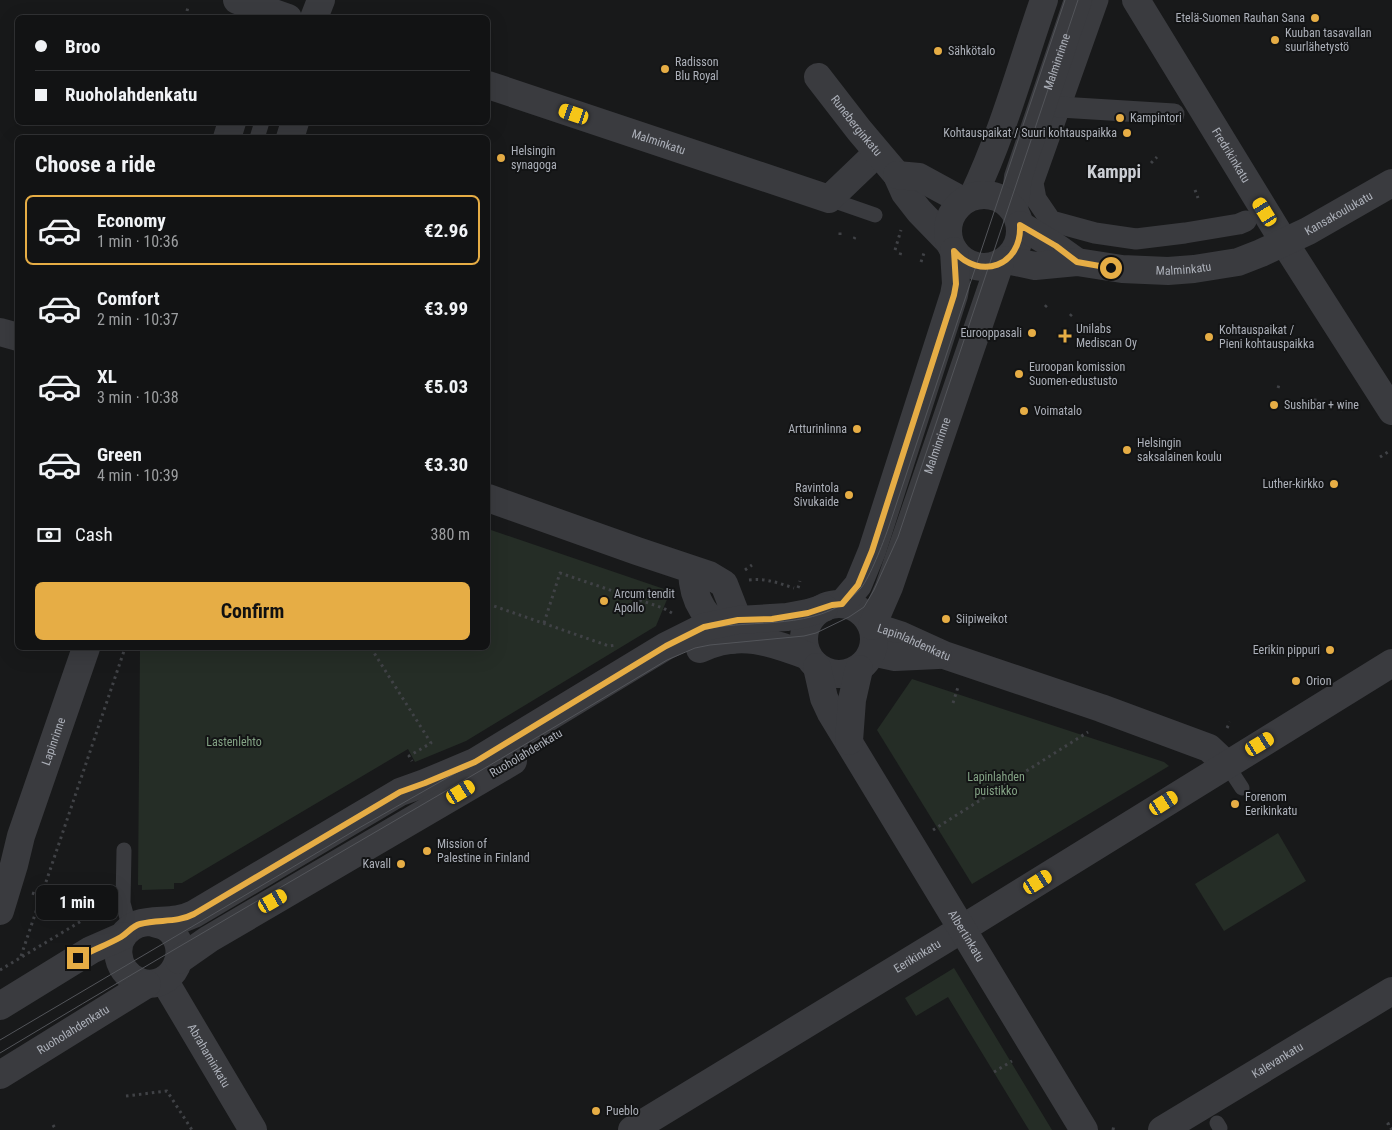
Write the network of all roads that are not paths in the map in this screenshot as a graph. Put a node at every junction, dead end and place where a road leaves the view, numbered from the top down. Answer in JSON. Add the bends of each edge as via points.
{"nodes":[{"id":1,"x":237,"y":0,"type":"edge"},
{"id":2,"x":321,"y":0,"type":"edge"},
{"id":3,"x":1044,"y":0,"type":"edge"},
{"id":4,"x":1078,"y":0,"type":"edge"},
{"id":5,"x":1098,"y":0,"type":"edge"},
{"id":6,"x":1136,"y":0,"type":"edge"},
{"id":7,"x":275,"y":15,"type":"edge"},
{"id":8,"x":315,"y":15,"type":"edge"},
{"id":9,"x":818,"y":77,"type":"dead end"},
{"id":10,"x":490,"y":86,"type":"edge"},
{"id":11,"x":1060,"y":107,"type":"junction"},
{"id":12,"x":1174,"y":114,"type":"dead end"},
{"id":13,"x":878,"y":153,"type":"junction"},
{"id":14,"x":897,"y":175,"type":"junction"},
{"id":15,"x":1392,"y":183,"type":"edge"},
{"id":16,"x":829,"y":199,"type":"junction"},
{"id":17,"x":968,"y":199,"type":"junction"},
{"id":18,"x":875,"y":215,"type":"dead end"},
{"id":19,"x":1017,"y":217,"type":"junction"},
{"id":20,"x":1246,"y":221,"type":"dead end"},
{"id":21,"x":1284,"y":242,"type":"junction"},
{"id":22,"x":951,"y":246,"type":"junction"},
{"id":23,"x":1003,"y":262,"type":"junction"},
{"id":24,"x":1077,"y":262,"type":"junction"},
{"id":25,"x":0,"y":332,"type":"edge"},
{"id":26,"x":15,"y":336,"type":"edge"},
{"id":27,"x":1392,"y":411,"type":"edge"},
{"id":28,"x":490,"y":499,"type":"edge"},
{"id":29,"x":692,"y":570,"type":"junction"},
{"id":30,"x":832,"y":606,"type":"junction"},
{"id":31,"x":728,"y":628,"type":"junction"},
{"id":32,"x":868,"y":649,"type":"junction"},
{"id":33,"x":85,"y":650,"type":"edge"},
{"id":34,"x":813,"y":661,"type":"junction"},
{"id":35,"x":1392,"y":663,"type":"edge"},
{"id":36,"x":849,"y":741,"type":"junction"},
{"id":37,"x":1227,"y":764,"type":"junction"},
{"id":38,"x":1242,"y":788,"type":"dead end"},
{"id":39,"x":21,"y":836,"type":"junction"},
{"id":40,"x":124,"y":850,"type":"dead end"},
{"id":41,"x":0,"y":862,"type":"edge"},
{"id":42,"x":0,"y":911,"type":"edge"},
{"id":43,"x":134,"y":929,"type":"junction"},
{"id":44,"x":962,"y":929,"type":"junction"},
{"id":45,"x":163,"y":975,"type":"junction"},
{"id":46,"x":1392,"y":991,"type":"edge"},
{"id":47,"x":0,"y":1006,"type":"edge"},
{"id":48,"x":0,"y":1076,"type":"edge"},
{"id":49,"x":253,"y":1130,"type":"edge"},
{"id":50,"x":632,"y":1130,"type":"edge"},
{"id":51,"x":1084,"y":1130,"type":"edge"},
{"id":52,"x":1162,"y":1130,"type":"edge"}],
"edges":[{"from":1,"to":7,"type":"street"},
{"from":2,"to":8,"type":"street"},
{"from":3,"to":17,"type":"street","via":[[1004,122],[987,166]]},
{"from":4,"to":19,"type":"street","name":"Malminrinne","via":[[1018,178]]},
{"from":5,"to":11,"type":"street"},
{"from":6,"to":21,"type":"street","name":"Fredrikinkatu"},
{"from":9,"to":13,"type":"street","name":"Runeberginkatu"},
{"from":10,"to":16,"type":"street","name":"Malminkatu"},
{"from":11,"to":12,"type":"street","via":[[1096,114]]},
{"from":11,"to":20,"type":"street","via":[[1033,183],[1036,199],[1050,224],[1136,239]]},
{"from":13,"to":14,"type":"street","name":"Runeberginkatu"},
{"from":13,"to":16,"type":"street"},
{"from":14,"to":17,"type":"street","via":[[919,177]]},
{"from":14,"to":22,"type":"street","name":"Runeberginkatu","via":[[918,211]]},
{"from":15,"to":21,"type":"street","name":"Kansakoulukatu"},
{"from":16,"to":18,"type":"lane","name":"Malminkatu"},
{"from":17,"to":19,"type":"street","via":[[984,195],[998,198],[1006,202]]},
{"from":17,"to":22,"type":"street","via":[[949,219]]},
{"from":19,"to":23,"type":"street","via":[[1018,245]]},
{"from":19,"to":24,"type":"street","name":"Malminkatu"},
{"from":21,"to":24,"type":"street","name":"Malminkatu","via":[[1238,262],[1194,269],[1122,269]]},
{"from":21,"to":27,"type":"street","name":"Fredrikinkatu"},
{"from":22,"to":23,"type":"street","via":[[970,265],[989,267]]},
{"from":22,"to":30,"type":"street","via":[[956,284],[954,295],[872,551],[858,585]]},
{"from":23,"to":24,"type":"street","name":"Malminkatu","via":[[1035,266]]},
{"from":23,"to":32,"type":"street","name":"Malminrinne"},
{"from":25,"to":26,"type":"street"},
{"from":28,"to":29,"type":"street"},
{"from":29,"to":31,"type":"street","via":[[696,600]]},
{"from":29,"to":31,"type":"street","via":[[724,584]]},
{"from":30,"to":31,"type":"street","name":"Ruoholahdenkatu"},
{"from":30,"to":32,"type":"street","via":[[849,605],[863,613]]},
{"from":30,"to":34,"type":"street","via":[[810,620],[806,627],[805,647]]},
{"from":31,"to":34,"type":"street","name":"Ruoholahdenkatu"},
{"from":31,"to":43,"type":"street","name":"Ruoholahdenkatu","via":[[704,627],[666,646],[475,762],[400,792],[185,919]]},
{"from":31,"to":45,"type":"street","name":"Ruoholahdenkatu","via":[[707,646],[209,938]]},
{"from":32,"to":34,"type":"street","via":[[842,674],[825,672]]},
{"from":32,"to":36,"type":"street","via":[[852,700]]},
{"from":32,"to":37,"type":"street","name":"Lapinlahdenkatu","via":[[900,634],[944,656],[1209,748]]},
{"from":33,"to":39,"type":"street","name":"Lapinrinne"},
{"from":34,"to":36,"type":"street","name":"Albertinkatu","via":[[824,698]]},
{"from":35,"to":37,"type":"street","name":"Eerikinkatu"},
{"from":36,"to":44,"type":"street","name":"Albertinkatu"},
{"from":37,"to":38,"type":"lane"},
{"from":37,"to":44,"type":"street","name":"Eerikinkatu"},
{"from":39,"to":41,"type":"street","name":"Lapinrinne"},
{"from":39,"to":42,"type":"street","name":"Lapinrinne"},
{"from":40,"to":43,"type":"lane","via":[[123,903],[125,918]]},
{"from":43,"to":45,"type":"street","via":[[165,927],[175,936],[179,946]]},
{"from":43,"to":45,"type":"street","via":[[118,952],[121,967],[131,979]]},
{"from":43,"to":47,"type":"street","name":"Ruoholahdenkatu","via":[[92,950]]},
{"from":44,"to":50,"type":"street","name":"Eerikinkatu"},
{"from":44,"to":51,"type":"street","name":"Albertinkatu"},
{"from":45,"to":48,"type":"street","name":"Ruoholahdenkatu"},
{"from":45,"to":49,"type":"street","name":"Abrahaminkatu"},
{"from":46,"to":52,"type":"street","name":"Kalevankatu"}]}
